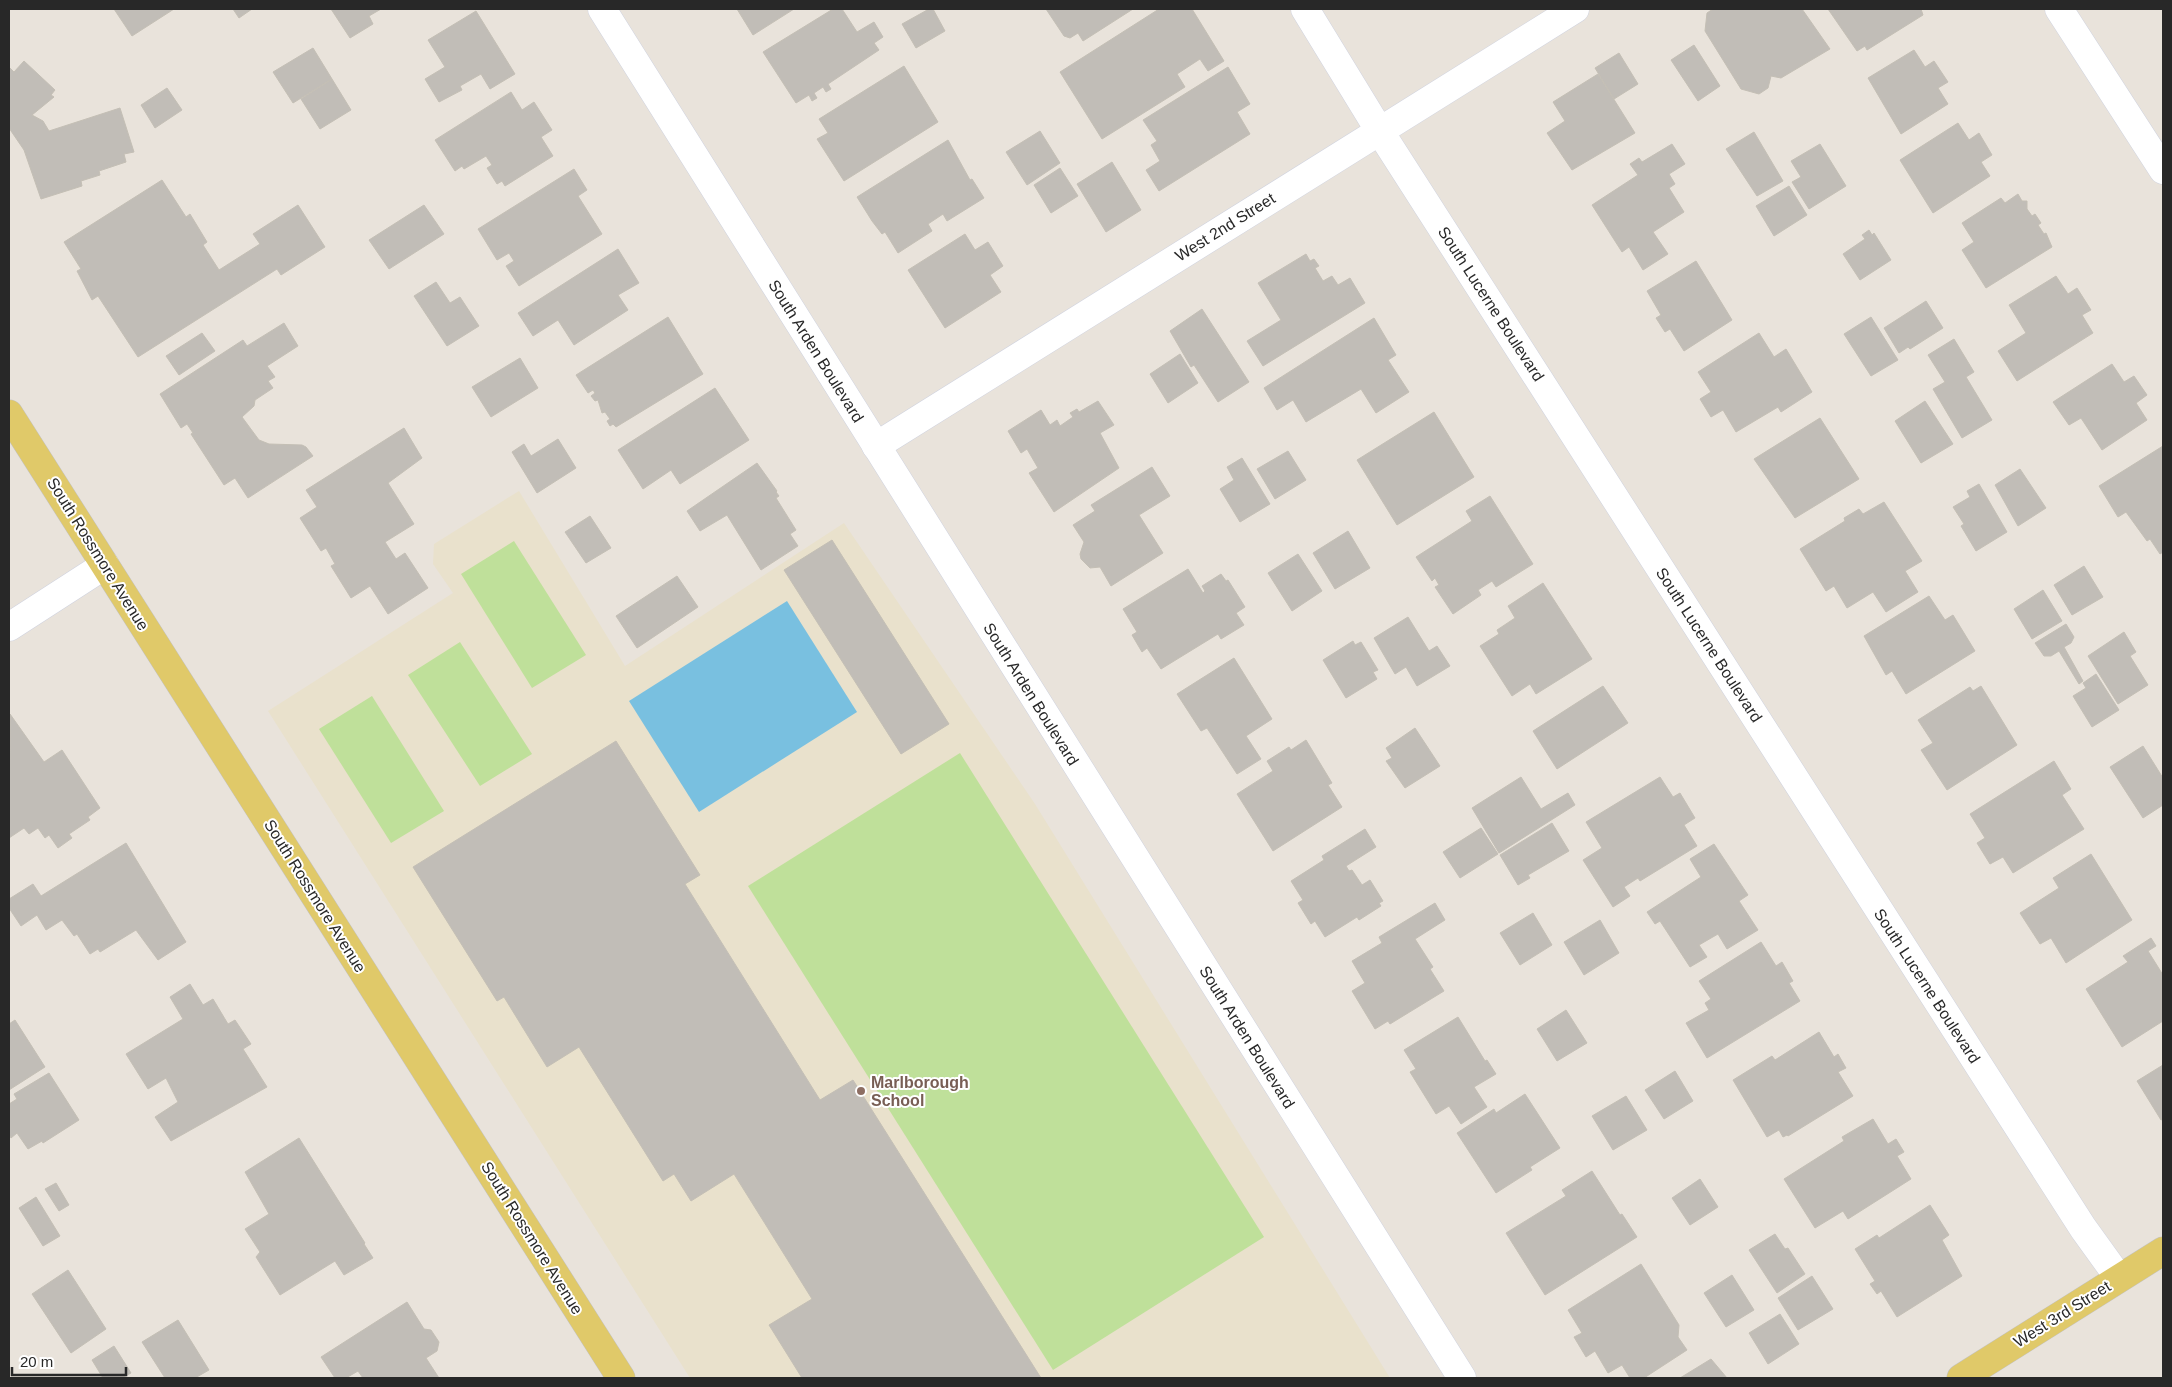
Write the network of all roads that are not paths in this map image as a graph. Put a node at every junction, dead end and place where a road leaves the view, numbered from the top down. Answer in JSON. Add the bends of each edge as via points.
{"nodes":[{"id":1,"x":602,"y":9,"type":"edge"},
{"id":2,"x":1305,"y":9,"type":"edge"},
{"id":3,"x":1575,"y":9,"type":"edge"},
{"id":4,"x":2059,"y":9,"type":"edge"},
{"id":5,"x":1379,"y":130,"type":"junction"},
{"id":6,"x":2163,"y":170,"type":"edge"},
{"id":7,"x":9,"y":414,"type":"edge"},
{"id":8,"x":876,"y":446,"type":"junction"},
{"id":9,"x":106,"y":565,"type":"junction"},
{"id":10,"x":9,"y":627,"type":"edge"},
{"id":11,"x":2163,"y":1251,"type":"edge"},
{"id":12,"x":2120,"y":1278,"type":"junction"},
{"id":13,"x":621,"y":1378,"type":"edge"},
{"id":14,"x":1462,"y":1378,"type":"edge"},
{"id":15,"x":1961,"y":1378,"type":"edge"}],
"edges":[{"from":1,"to":8,"type":"street","name":"South Arden Boulevard"},
{"from":2,"to":5,"type":"street","name":"South Lucerne Boulevard"},
{"from":3,"to":5,"type":"street","name":"West 2nd Street"},
{"from":4,"to":6,"type":"street"},
{"from":5,"to":8,"type":"street","name":"West 2nd Street"},
{"from":5,"to":12,"type":"street","name":"South Lucerne Boulevard","via":[[2083,1228]]},
{"from":7,"to":9,"type":"main road","name":"South Rossmore Avenue"},
{"from":8,"to":14,"type":"street","name":"South Arden Boulevard"},
{"from":9,"to":10,"type":"street"},
{"from":9,"to":13,"type":"main road","name":"South Rossmore Avenue"},
{"from":11,"to":12,"type":"main road","name":"West 3rd Street"},
{"from":12,"to":15,"type":"main road","name":"West 3rd Street"}]}
